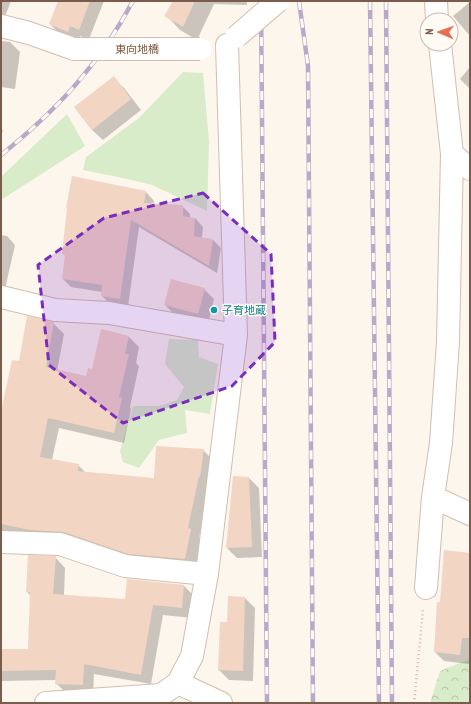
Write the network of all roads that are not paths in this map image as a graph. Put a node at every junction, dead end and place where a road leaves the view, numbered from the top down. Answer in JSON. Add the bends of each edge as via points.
{"nodes":[{"id":1,"x":278,"y":1,"type":"edge"},
{"id":2,"x":436,"y":1,"type":"edge"},
{"id":3,"x":437,"y":12,"type":"edge"},
{"id":4,"x":1,"y":26,"type":"edge"},
{"id":5,"x":232,"y":41,"type":"junction"},
{"id":6,"x":441,"y":52,"type":"edge"},
{"id":7,"x":452,"y":154,"type":"junction"},
{"id":8,"x":470,"y":169,"type":"edge"},
{"id":9,"x":1,"y":297,"type":"edge"},
{"id":10,"x":236,"y":335,"type":"junction"},
{"id":11,"x":434,"y":497,"type":"junction"},
{"id":12,"x":470,"y":514,"type":"edge"},
{"id":13,"x":1,"y":542,"type":"edge"},
{"id":14,"x":207,"y":574,"type":"junction"},
{"id":15,"x":426,"y":588,"type":"road end"},
{"id":16,"x":178,"y":683,"type":"junction"},
{"id":17,"x":46,"y":703,"type":"edge"},
{"id":18,"x":221,"y":703,"type":"edge"}],
"edges":[{"from":1,"to":5,"type":"street","bridge":true},
{"from":2,"to":3,"type":"street"},
{"from":4,"to":5,"type":"street","name":"東向地橋","bridge":true,"via":[[74,49],[218,49]]},
{"from":5,"to":10,"type":"street"},
{"from":6,"to":7,"type":"street"},
{"from":7,"to":8,"type":"street"},
{"from":7,"to":11,"type":"street","via":[[448,342],[441,443]]},
{"from":9,"to":10,"type":"street","via":[[55,310],[109,313]]},
{"from":10,"to":14,"type":"street"},
{"from":11,"to":12,"type":"street"},
{"from":11,"to":15,"type":"street"},
{"from":13,"to":14,"type":"street","via":[[60,544],[125,566]]},
{"from":14,"to":16,"type":"street","via":[[192,656]]},
{"from":16,"to":17,"type":"street","via":[[161,695]]},
{"from":16,"to":18,"type":"street"}]}
